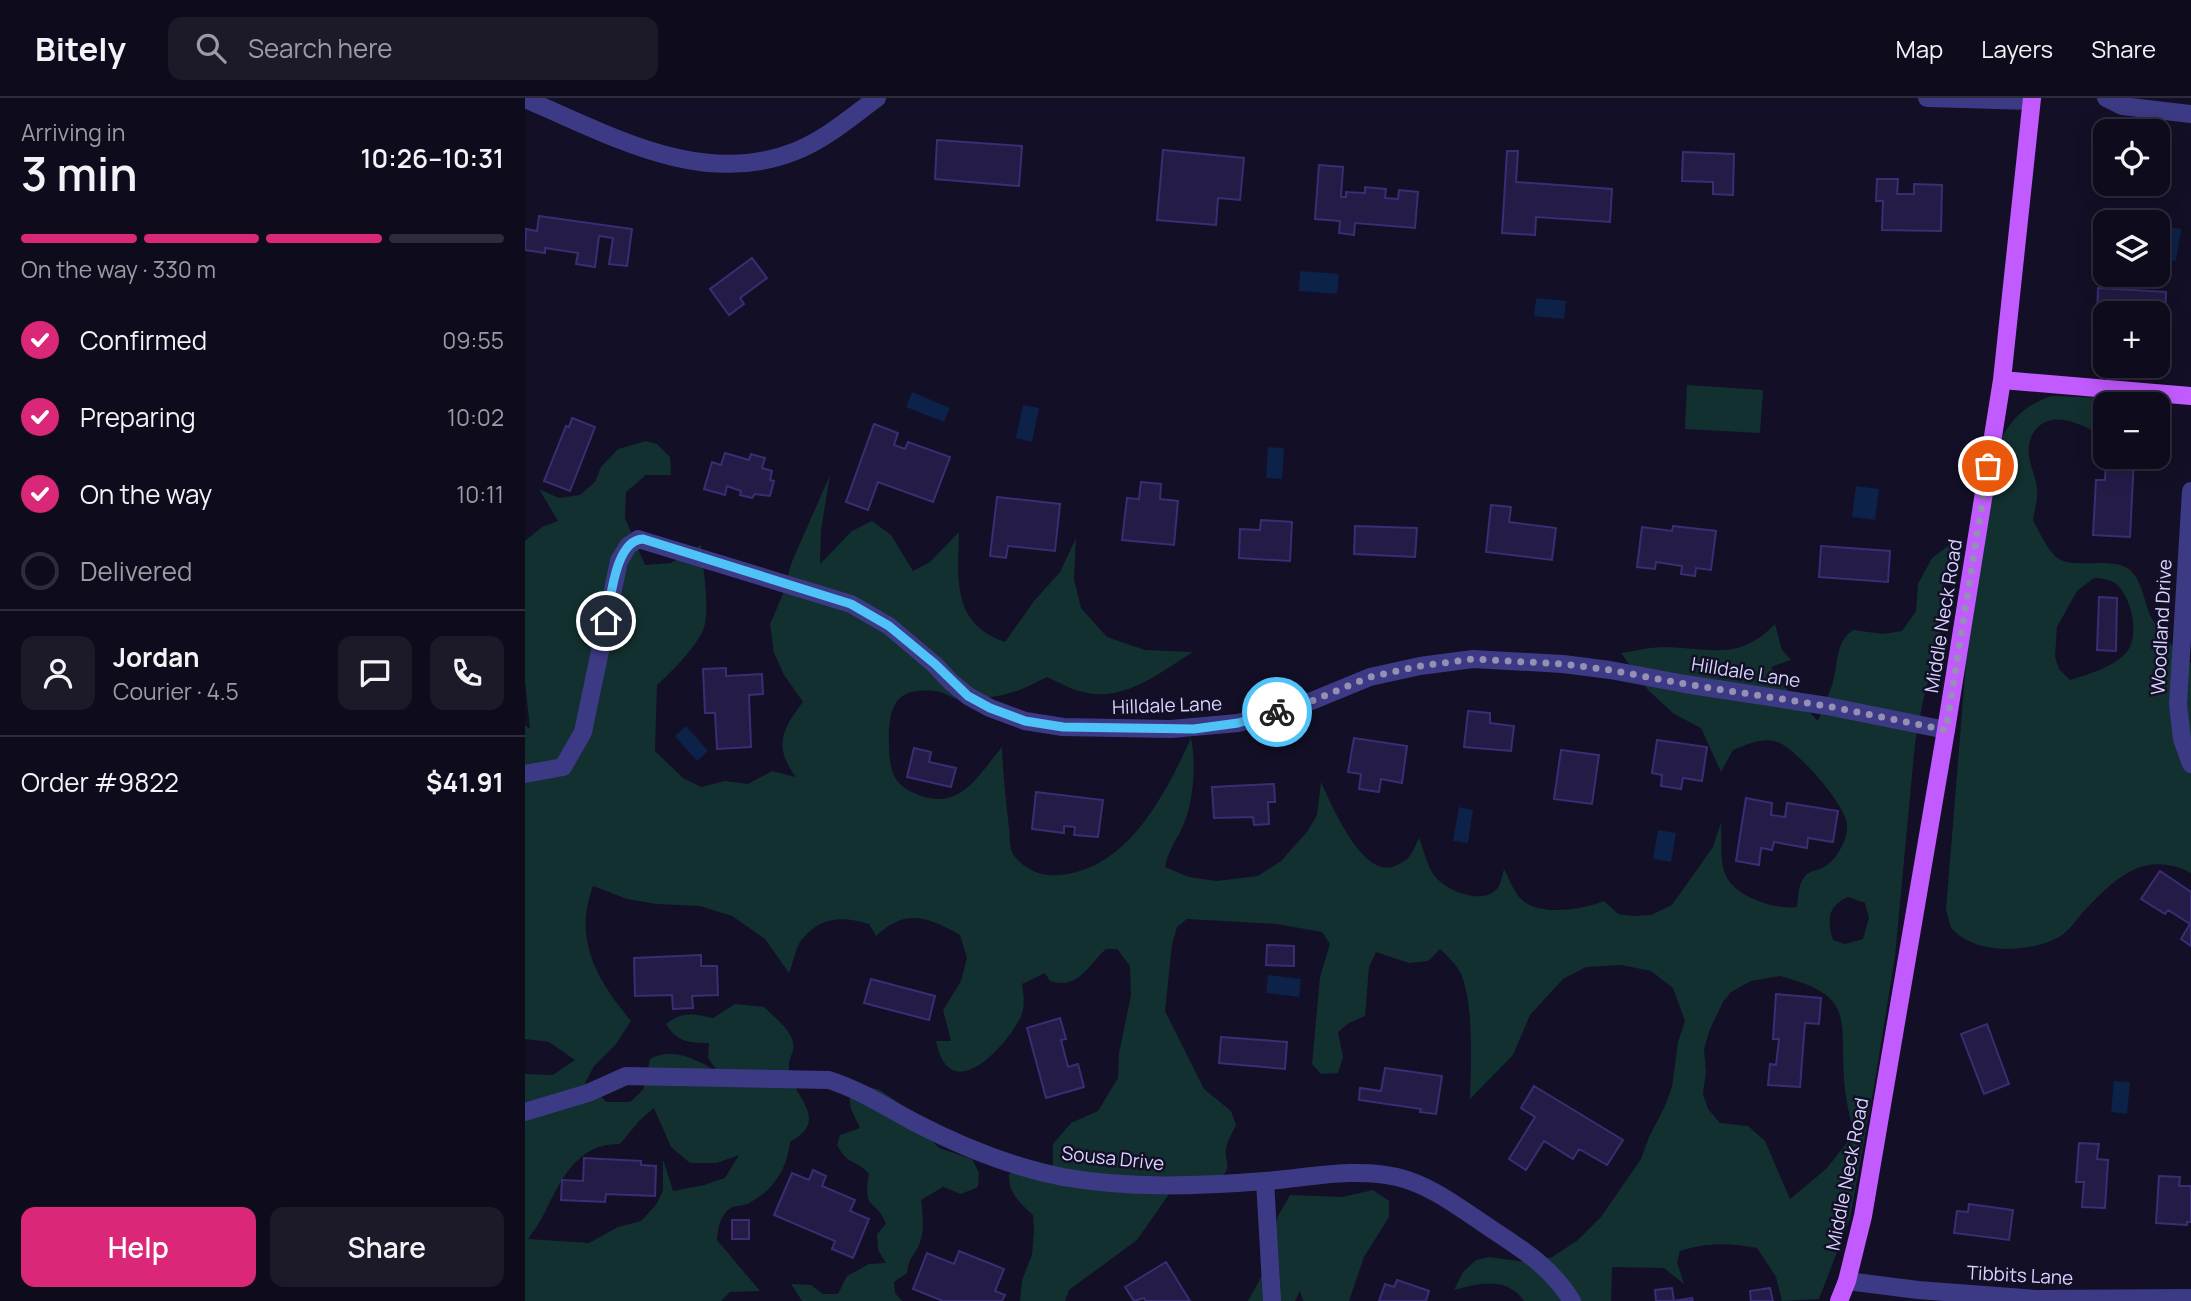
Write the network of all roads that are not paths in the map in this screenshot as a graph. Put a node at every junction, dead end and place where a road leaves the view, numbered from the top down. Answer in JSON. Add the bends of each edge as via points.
{"nodes":[{"id":1,"x":877,"y":98,"type":"edge"},
{"id":2,"x":1927,"y":98,"type":"edge"},
{"id":3,"x":2106,"y":98,"type":"edge"},
{"id":4,"x":525,"y":99,"type":"edge"},
{"id":5,"x":2031,"y":99,"type":"edge"},
{"id":6,"x":2191,"y":114,"type":"edge"},
{"id":7,"x":2002,"y":380,"type":"junction"},
{"id":8,"x":2191,"y":396,"type":"edge"},
{"id":9,"x":2191,"y":491,"type":"edge"},
{"id":10,"x":1946,"y":730,"type":"junction"},
{"id":11,"x":2191,"y":764,"type":"edge"},
{"id":12,"x":525,"y":774,"type":"edge"},
{"id":13,"x":525,"y":1112,"type":"edge"},
{"id":14,"x":1265,"y":1181,"type":"junction"},
{"id":15,"x":1847,"y":1282,"type":"junction"},
{"id":16,"x":2191,"y":1297,"type":"edge"},
{"id":17,"x":1272,"y":1301,"type":"edge"},
{"id":18,"x":1572,"y":1301,"type":"edge"},
{"id":19,"x":1839,"y":1301,"type":"edge"}],
"edges":[{"from":1,"to":4,"type":"street","via":[[794,152],[735,165],[683,161]]},
{"from":2,"to":5,"type":"street"},
{"from":3,"to":6,"type":"street","via":[[2122,106]]},
{"from":5,"to":7,"type":"main road","name":"Middle Neck Road"},
{"from":7,"to":8,"type":"main road"},
{"from":7,"to":10,"type":"main road","name":"Middle Neck Road"},
{"from":9,"to":11,"type":"street","name":"Woodland Drive","via":[[2178,704],[2182,739]]},
{"from":10,"to":12,"type":"street","name":"Hilldale Lane","via":[[1610,670],[1473,659],[1370,677],[1297,707],[1238,723],[1174,729],[1063,727],[1025,721],[968,696],[889,626],[851,604],[643,539],[632,542],[619,561],[583,732],[563,767]]},
{"from":10,"to":15,"type":"main road","name":"Middle Neck Road","via":[[1863,1216]]},
{"from":13,"to":14,"type":"street","name":"Sousa Drive","via":[[626,1076],[829,1080],[852,1087],[961,1144],[1062,1176],[1163,1186]]},
{"from":14,"to":17,"type":"street"},
{"from":14,"to":18,"type":"street","name":"Sousa Drive","via":[[1381,1174],[1416,1183],[1534,1256]]},
{"from":15,"to":16,"type":"street","name":"Tibbits Lane","via":[[2058,1300]]},
{"from":15,"to":19,"type":"main road","name":"Middle Neck Road"}]}
